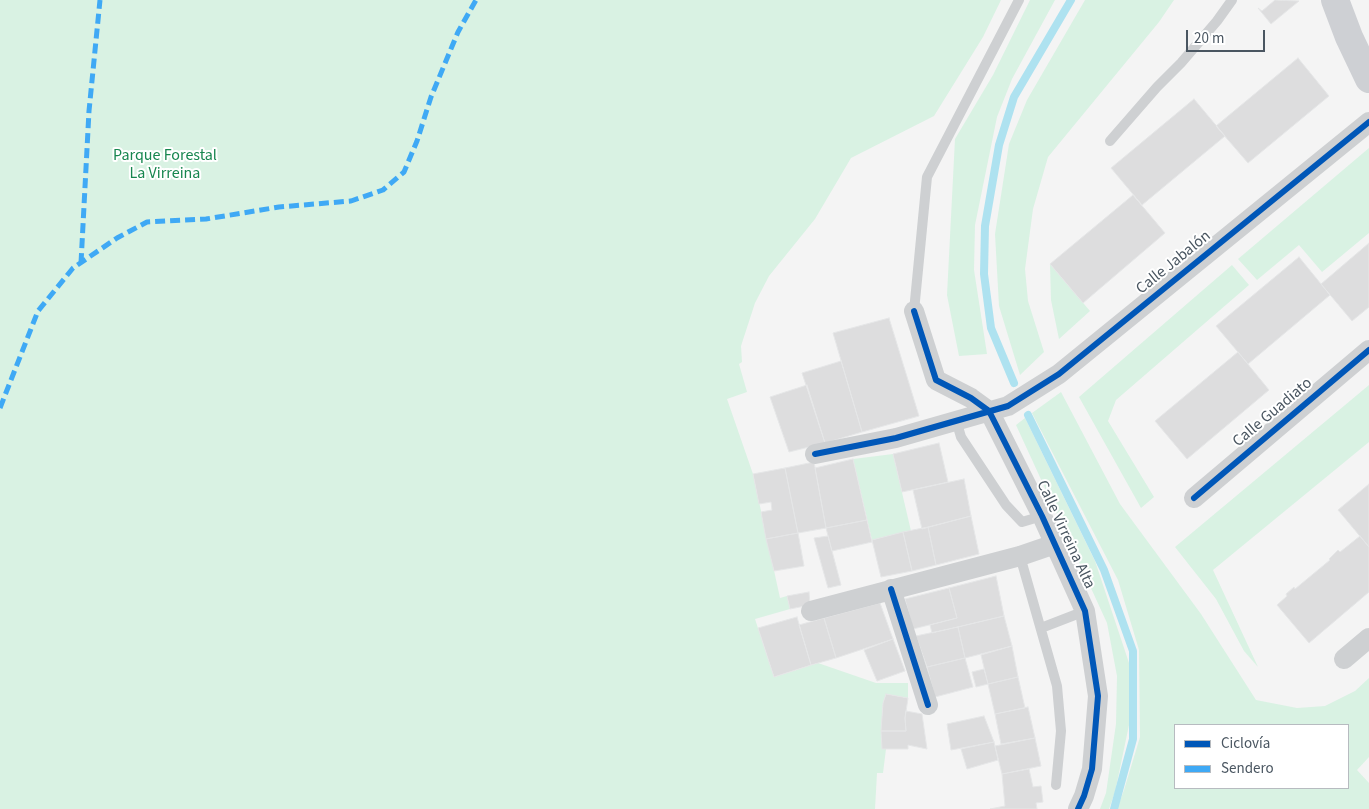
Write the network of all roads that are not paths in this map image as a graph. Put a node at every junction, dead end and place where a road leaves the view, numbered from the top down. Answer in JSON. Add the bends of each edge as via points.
{"nodes":[{"id":1,"x":1019,"y":0,"type":"edge"},
{"id":2,"x":1232,"y":0,"type":"edge"},
{"id":3,"x":1335,"y":1,"type":"edge"},
{"id":4,"x":1369,"y":44,"type":"edge"},
{"id":5,"x":1369,"y":79,"type":"edge"},
{"id":6,"x":1369,"y":122,"type":"edge"},
{"id":7,"x":1110,"y":141,"type":"dead end"},
{"id":8,"x":914,"y":311,"type":"joint"},
{"id":9,"x":1369,"y":350,"type":"edge"},
{"id":10,"x":989,"y":411,"type":"junction"},
{"id":11,"x":956,"y":420,"type":"junction"},
{"id":12,"x":815,"y":454,"type":"dead end"},
{"id":13,"x":1194,"y":498,"type":"dead end"},
{"id":14,"x":1042,"y":516,"type":"junction"},
{"id":15,"x":1055,"y":544,"type":"junction"},
{"id":16,"x":1020,"y":556,"type":"junction"},
{"id":17,"x":891,"y":589,"type":"junction"},
{"id":18,"x":811,"y":611,"type":"dead end"},
{"id":19,"x":1085,"y":611,"type":"junction"},
{"id":20,"x":1042,"y":628,"type":"junction"},
{"id":21,"x":1369,"y":638,"type":"edge"},
{"id":22,"x":1344,"y":659,"type":"dead end"},
{"id":23,"x":928,"y":705,"type":"dead end"},
{"id":24,"x":1056,"y":785,"type":"dead end"},
{"id":25,"x":1078,"y":809,"type":"edge"}],
"edges":[{"from":1,"to":8,"type":"lane","via":[[927,177]]},
{"from":2,"to":7,"type":"lane","via":[[1181,63]]},
{"from":3,"to":4,"type":"street"},
{"from":3,"to":5,"type":"street"},
{"from":6,"to":10,"type":"street","name":"Calle Jabalón","via":[[1059,374],[1008,406]]},
{"from":8,"to":10,"type":"street","name":"Calle Virreina Alta","via":[[936,380]]},
{"from":9,"to":13,"type":"street","name":"Calle Guadiato"},
{"from":10,"to":11,"type":"street","name":"Calle Jabalón"},
{"from":10,"to":14,"type":"street","name":"Calle Virreina Alta"},
{"from":11,"to":12,"type":"street","name":"Calle Jabalón","via":[[896,438]]},
{"from":11,"to":14,"type":"lane","via":[[961,437],[1006,505],[1022,522]]},
{"from":14,"to":15,"type":"street","name":"Calle Virreina Alta"},
{"from":15,"to":16,"type":"street"},
{"from":15,"to":19,"type":"street","name":"Calle Virreina Alta"},
{"from":16,"to":17,"type":"street"},
{"from":16,"to":20,"type":"lane"},
{"from":17,"to":18,"type":"street"},
{"from":17,"to":23,"type":"street"},
{"from":19,"to":20,"type":"lane"},
{"from":19,"to":25,"type":"street","name":"Calle Virreina Alta","via":[[1098,696],[1092,769]]},
{"from":20,"to":24,"type":"lane","via":[[1057,686],[1062,731]]},
{"from":21,"to":22,"type":"street"}]}
